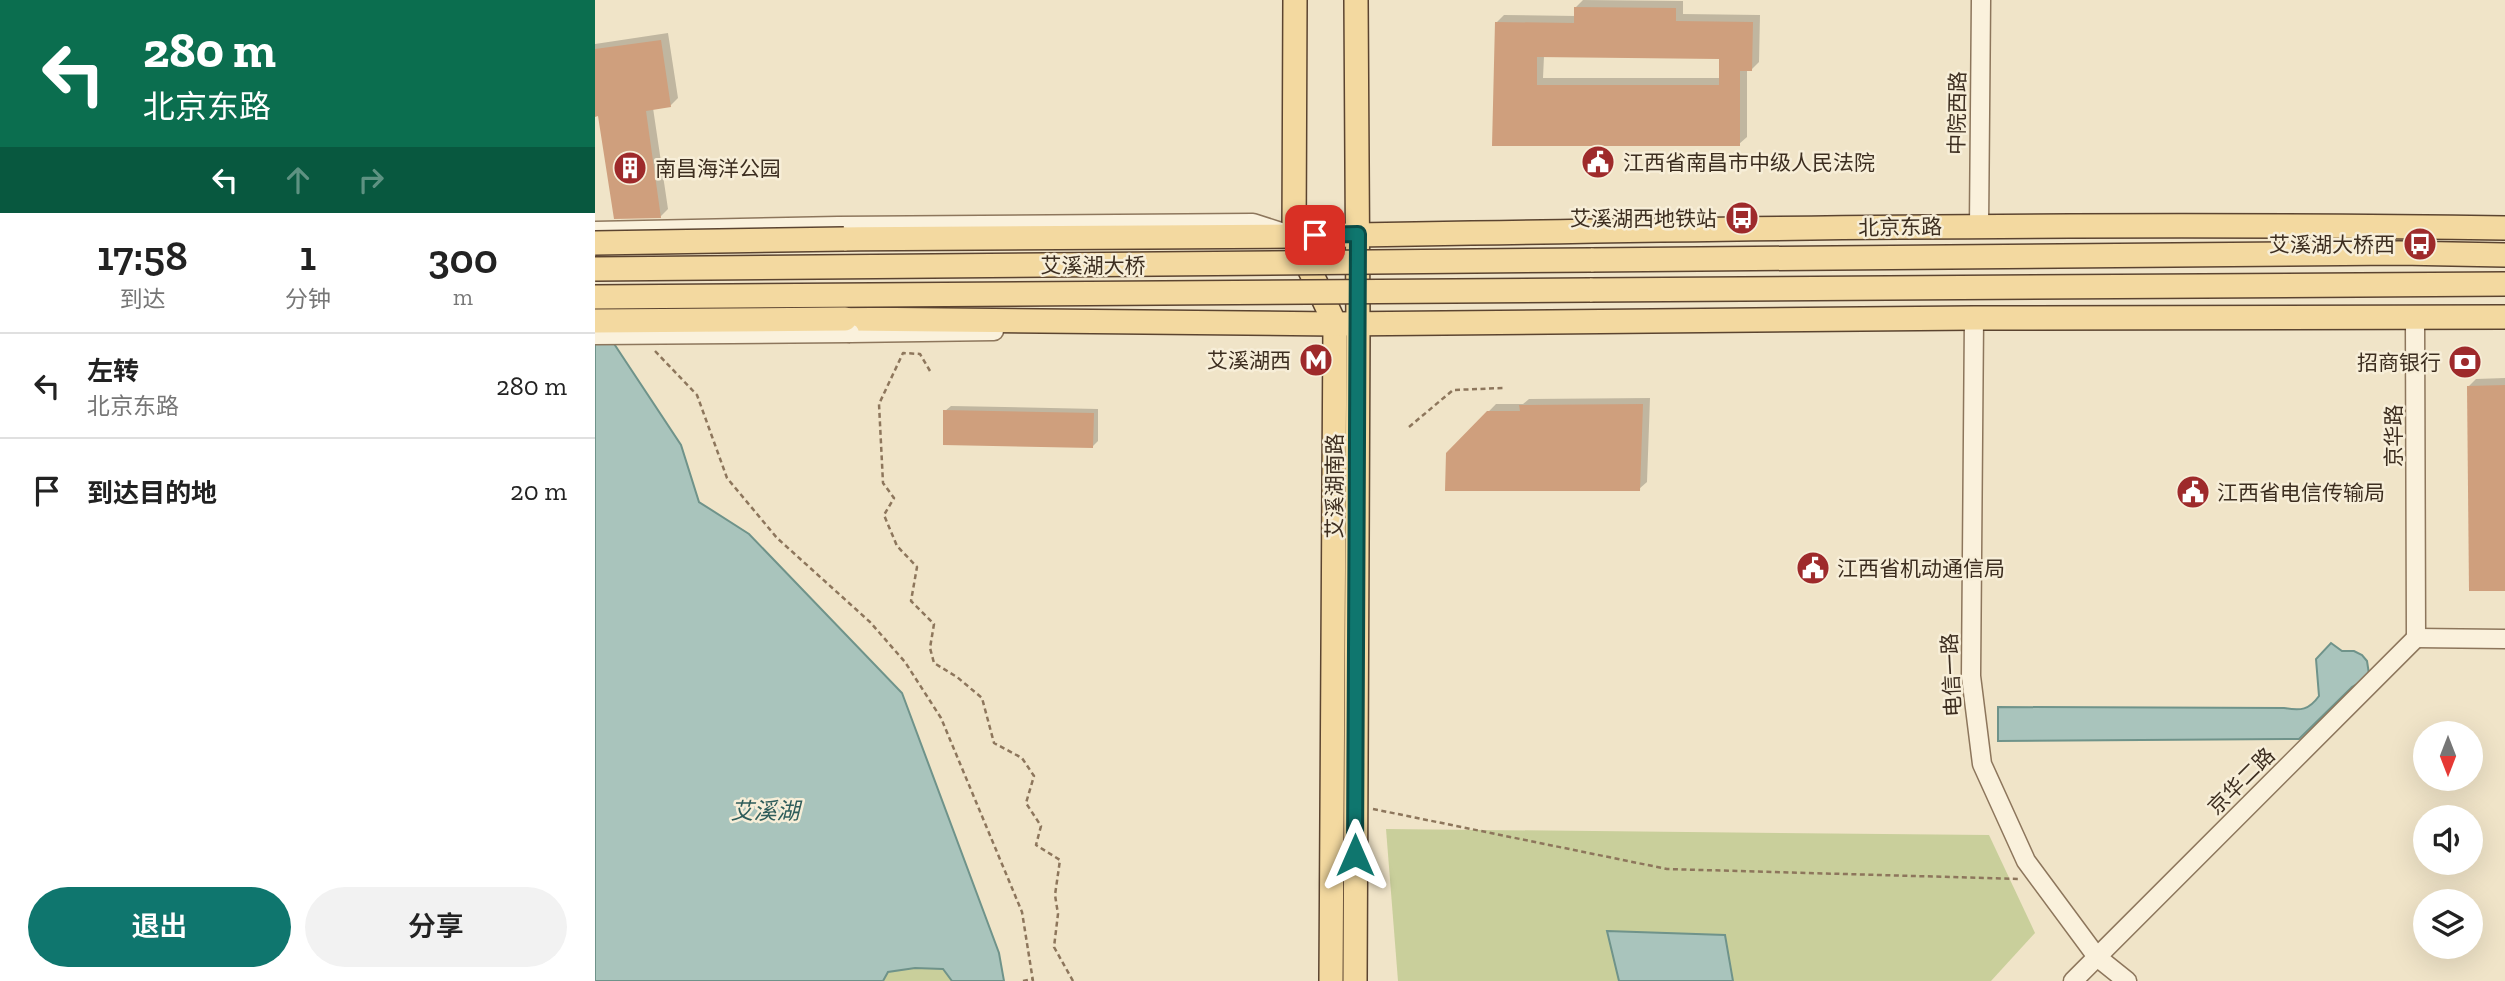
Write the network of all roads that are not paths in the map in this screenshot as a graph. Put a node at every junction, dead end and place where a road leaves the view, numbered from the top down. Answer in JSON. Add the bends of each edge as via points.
{"nodes":[{"id":1,"x":1294,"y":0,"type":"edge"},
{"id":2,"x":1356,"y":0,"type":"edge"},
{"id":3,"x":1982,"y":0,"type":"edge"},
{"id":4,"x":2301,"y":225,"type":"junction"},
{"id":5,"x":1979,"y":226,"type":"junction"},
{"id":6,"x":2505,"y":229,"type":"edge"},
{"id":7,"x":595,"y":231,"type":"edge"},
{"id":8,"x":1358,"y":234,"type":"junction"},
{"id":9,"x":1294,"y":236,"type":"junction"},
{"id":10,"x":595,"y":243,"type":"edge"},
{"id":11,"x":2399,"y":253,"type":"junction"},
{"id":12,"x":2505,"y":255,"type":"edge"},
{"id":13,"x":1591,"y":260,"type":"joint"},
{"id":14,"x":595,"y":269,"type":"edge"},
{"id":15,"x":2505,"y":284,"type":"edge"},
{"id":16,"x":595,"y":297,"type":"edge"},
{"id":17,"x":2505,"y":317,"type":"edge"},
{"id":18,"x":1974,"y":318,"type":"junction"},
{"id":19,"x":2415,"y":318,"type":"junction"},
{"id":20,"x":595,"y":321,"type":"edge"},
{"id":21,"x":1358,"y":323,"type":"junction"},
{"id":22,"x":1335,"y":324,"type":"junction"},
{"id":23,"x":848,"y":326,"type":"junction"},
{"id":24,"x":595,"y":335,"type":"edge"},
{"id":25,"x":2417,"y":638,"type":"junction"},
{"id":26,"x":2505,"y":639,"type":"edge"},
{"id":27,"x":2097,"y":957,"type":"junction"},
{"id":28,"x":1331,"y":981,"type":"edge"},
{"id":29,"x":1355,"y":981,"type":"edge"},
{"id":30,"x":2073,"y":981,"type":"edge"},
{"id":31,"x":2127,"y":981,"type":"edge"}],
"edges":[{"from":1,"to":9,"type":"main road","name":"艾溪湖南路"},
{"from":2,"to":8,"type":"main road","name":"艾溪湖南路"},
{"from":3,"to":5,"type":"street","name":"中院西路"},
{"from":4,"to":5,"type":"main road","name":"北京东路"},
{"from":4,"to":6,"type":"main road","name":"北京东路"},
{"from":4,"to":11,"type":"main road"},
{"from":5,"to":8,"type":"main road","name":"北京东路"},
{"from":7,"to":9,"type":"street","via":[[1253,223]]},
{"from":8,"to":9,"type":"main road","name":"北京东路"},
{"from":8,"to":21,"type":"main road","name":"艾溪湖南路"},
{"from":9,"to":10,"type":"main road","name":"北京东路","bridge":true},
{"from":9,"to":22,"type":"main road","name":"艾溪湖南路"},
{"from":11,"to":12,"type":"main road","name":"北京东路"},
{"from":11,"to":13,"type":"main road","name":"北京东路"},
{"from":13,"to":14,"type":"main road","name":"艾溪湖大桥","bridge":true},
{"from":15,"to":16,"type":"main road","name":"艾溪湖大桥","bridge":true},
{"from":17,"to":19,"type":"main road"},
{"from":18,"to":19,"type":"main road"},
{"from":18,"to":21,"type":"main road"},
{"from":18,"to":27,"type":"street","name":"电信一路","via":[[1971,676],[1982,764],[2026,860]]},
{"from":19,"to":25,"type":"street","name":"京华路"},
{"from":20,"to":23,"type":"main road","bridge":true},
{"from":21,"to":22,"type":"main road"},
{"from":21,"to":29,"type":"main road","name":"艾溪湖南路"},
{"from":22,"to":23,"type":"main road"},
{"from":22,"to":28,"type":"main road","name":"艾溪湖南路"},
{"from":23,"to":24,"type":"street","bridge":true},
{"from":25,"to":26,"type":"street"},
{"from":25,"to":27,"type":"street","name":"京华二路"},
{"from":27,"to":30,"type":"street","name":"京华二路"},
{"from":27,"to":31,"type":"street","name":"电信一路"}]}
